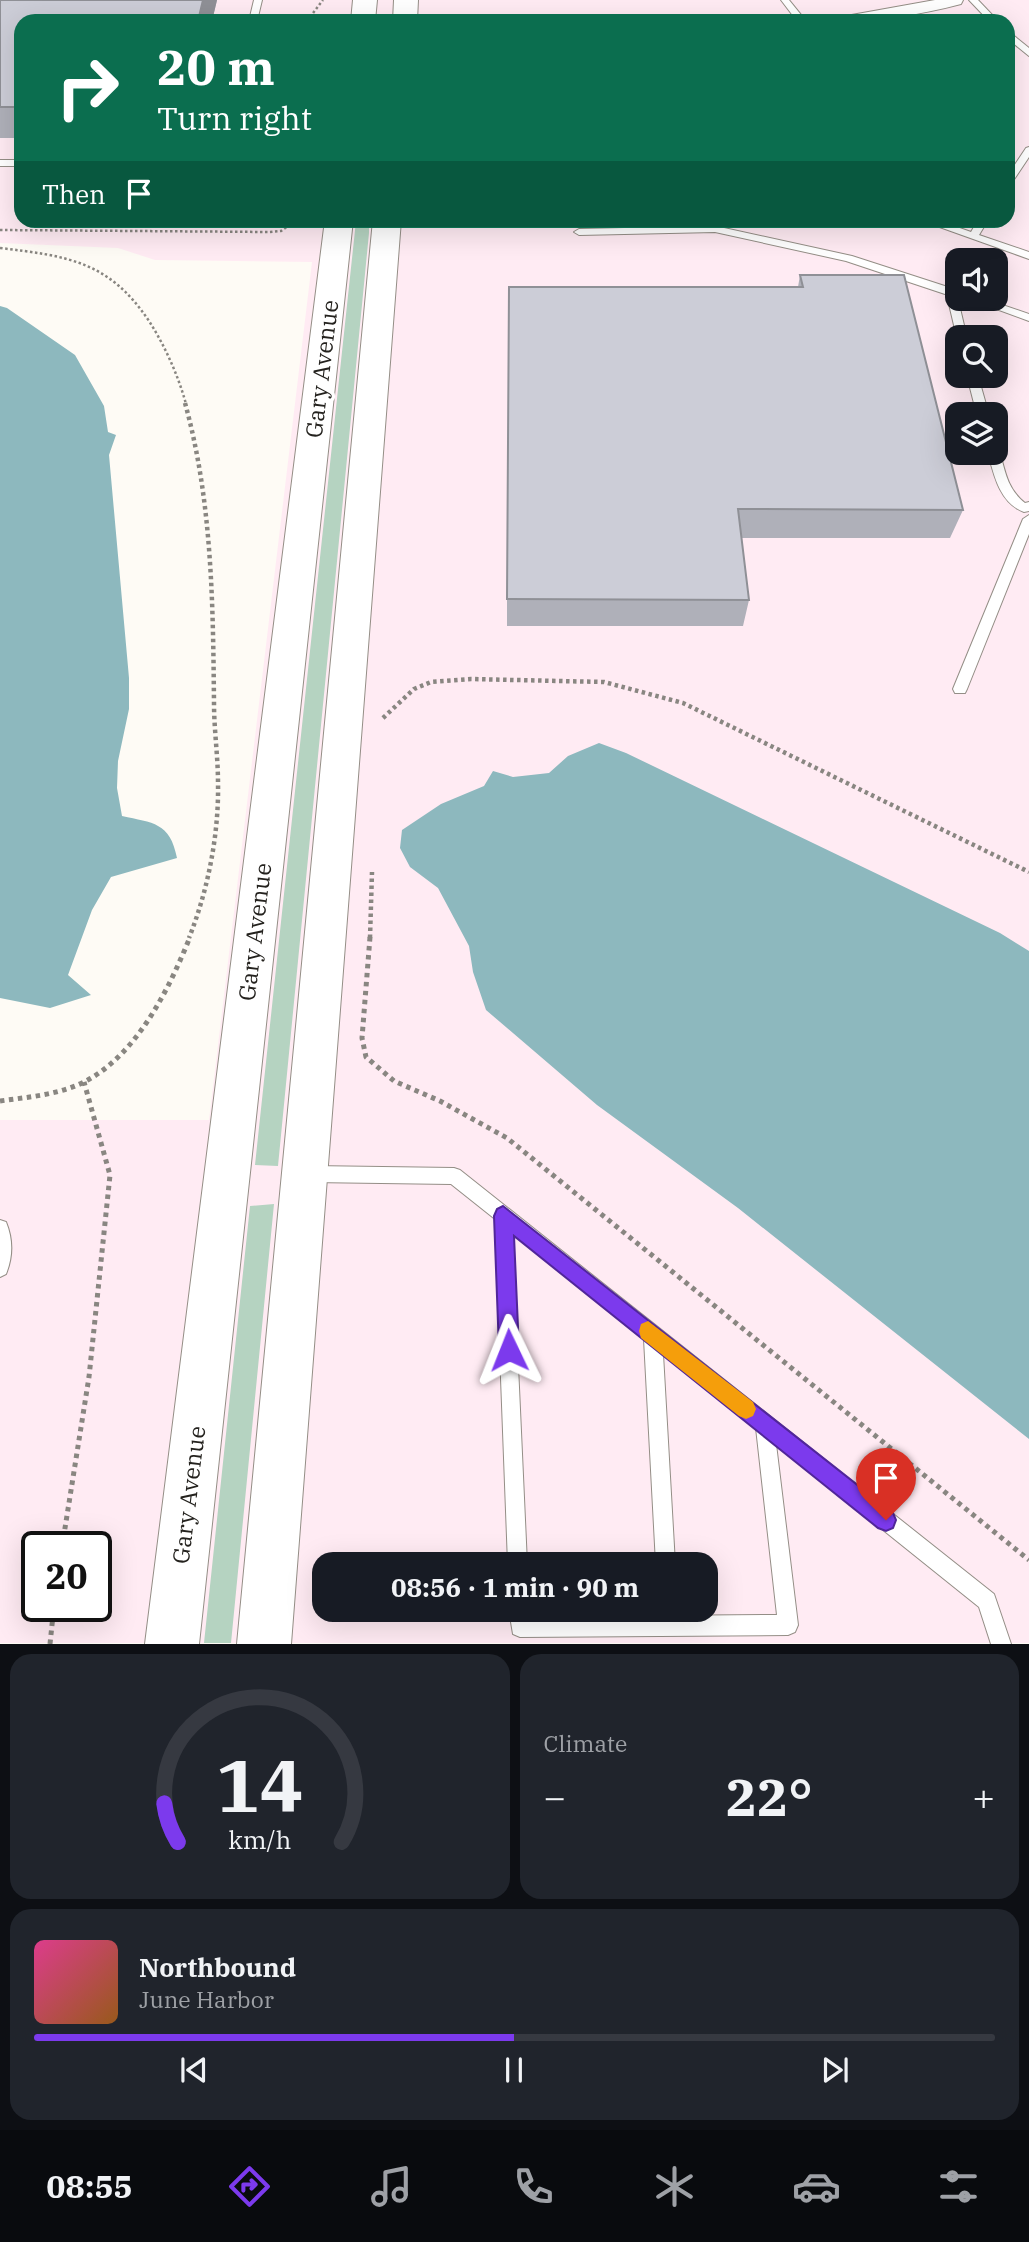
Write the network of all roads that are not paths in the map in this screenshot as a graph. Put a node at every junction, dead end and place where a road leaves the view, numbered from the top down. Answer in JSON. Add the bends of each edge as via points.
{"nodes":[{"id":1,"x":785,"y":0,"type":"edge"},
{"id":2,"x":955,"y":0,"type":"edge"},
{"id":3,"x":973,"y":0,"type":"edge"},
{"id":4,"x":796,"y":14,"type":"edge"},
{"id":5,"x":891,"y":14,"type":"edge"},
{"id":6,"x":987,"y":14,"type":"edge"},
{"id":7,"x":1015,"y":40,"type":"edge"},
{"id":8,"x":1029,"y":53,"type":"edge"},
{"id":9,"x":1029,"y":150,"type":"edge"},
{"id":10,"x":1015,"y":171,"type":"edge"},
{"id":11,"x":339,"y":228,"type":"edge"},
{"id":12,"x":386,"y":228,"type":"edge"},
{"id":13,"x":950,"y":228,"type":"edge"},
{"id":14,"x":978,"y":228,"type":"edge"},
{"id":15,"x":579,"y":232,"type":"dead end"},
{"id":16,"x":974,"y":236,"type":"junction"},
{"id":17,"x":1029,"y":256,"type":"edge"},
{"id":18,"x":945,"y":290,"type":"edge"},
{"id":19,"x":1008,"y":311,"type":"edge"},
{"id":20,"x":1029,"y":318,"type":"edge"},
{"id":21,"x":997,"y":465,"type":"edge"},
{"id":22,"x":1029,"y":506,"type":"edge"},
{"id":23,"x":1029,"y":519,"type":"edge"},
{"id":24,"x":960,"y":689,"type":"dead end"},
{"id":25,"x":304,"y":1174,"type":"junction"},
{"id":26,"x":503,"y":1216,"type":"junction"},
{"id":27,"x":0,"y":1228,"type":"edge"},
{"id":28,"x":0,"y":1268,"type":"edge"},
{"id":29,"x":653,"y":1335,"type":"junction"},
{"id":30,"x":764,"y":1423,"type":"junction"},
{"id":31,"x":517,"y":1552,"type":"edge"},
{"id":32,"x":664,"y":1552,"type":"edge"},
{"id":33,"x":718,"y":1621,"type":"edge"},
{"id":34,"x":520,"y":1622,"type":"edge"},
{"id":35,"x":602,"y":1622,"type":"edge"},
{"id":36,"x":172,"y":1643,"type":"edge"},
{"id":37,"x":264,"y":1643,"type":"edge"},
{"id":38,"x":1001,"y":1643,"type":"edge"}],
"edges":[{"from":1,"to":4,"type":"lane"},
{"from":2,"to":5,"type":"street"},
{"from":3,"to":6,"type":"lane"},
{"from":7,"to":8,"type":"lane"},
{"from":9,"to":10,"type":"lane"},
{"from":11,"to":36,"type":"main road","name":"Gary Avenue"},
{"from":12,"to":25,"type":"main road"},
{"from":13,"to":16,"type":"lane"},
{"from":14,"to":16,"type":"lane"},
{"from":15,"to":18,"type":"lane","via":[[715,229],[848,258]]},
{"from":16,"to":17,"type":"lane"},
{"from":19,"to":20,"type":"lane"},
{"from":21,"to":22,"type":"lane","via":[[1013,502]]},
{"from":23,"to":24,"type":"lane"},
{"from":25,"to":26,"type":"lane","via":[[454,1176]]},
{"from":25,"to":37,"type":"main road"},
{"from":26,"to":29,"type":"lane"},
{"from":26,"to":31,"type":"lane"},
{"from":27,"to":28,"type":"lane","via":[[4,1250]]},
{"from":29,"to":30,"type":"lane"},
{"from":29,"to":32,"type":"lane"},
{"from":30,"to":33,"type":"lane","via":[[788,1625]]},
{"from":30,"to":38,"type":"lane","via":[[987,1601]]},
{"from":34,"to":35,"type":"lane","via":[[520,1627]]}]}
